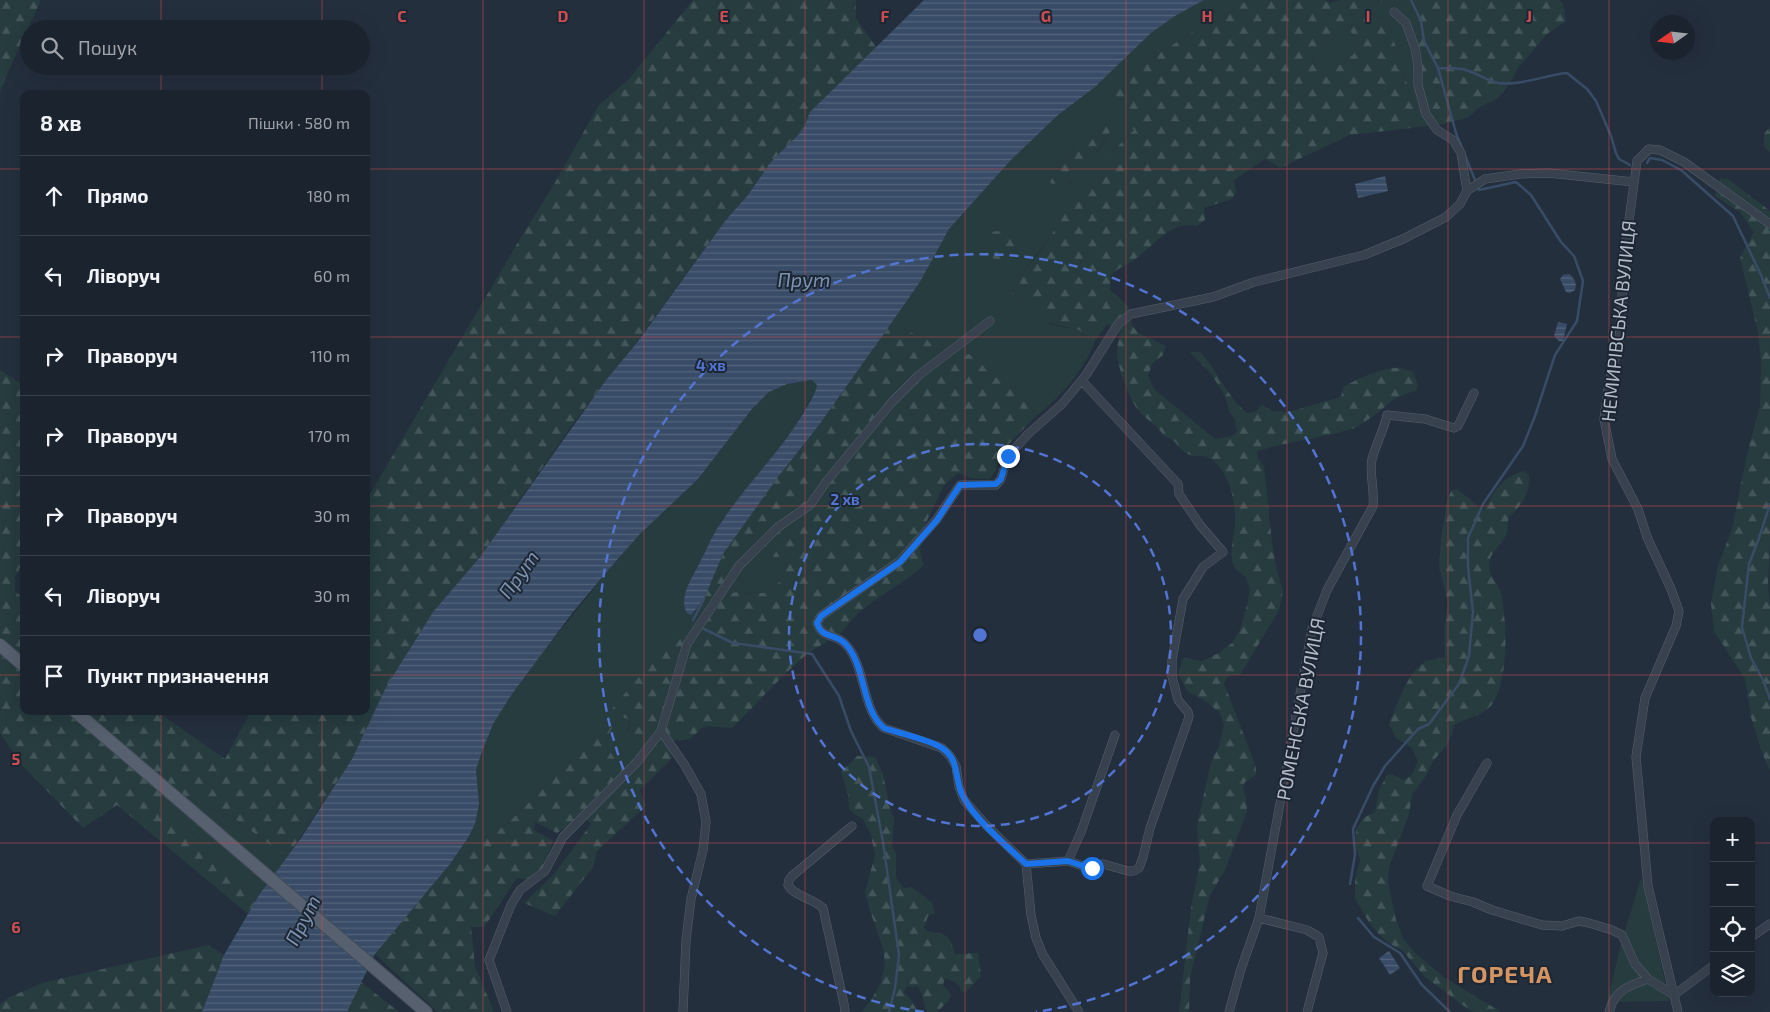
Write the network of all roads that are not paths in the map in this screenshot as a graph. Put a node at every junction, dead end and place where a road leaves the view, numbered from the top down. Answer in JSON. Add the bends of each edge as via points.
{"nodes":[{"id":1,"x":1394,"y":12,"type":"dead end"},
{"id":2,"x":1634,"y":182,"type":"junction"},
{"id":3,"x":1469,"y":189,"type":"junction"},
{"id":4,"x":1770,"y":224,"type":"edge"},
{"id":5,"x":990,"y":321,"type":"dead end"},
{"id":6,"x":1082,"y":381,"type":"junction"},
{"id":7,"x":1474,"y":392,"type":"dead end"},
{"id":8,"x":0,"y":645,"type":"edge"},
{"id":9,"x":20,"y":662,"type":"edge"},
{"id":10,"x":80,"y":715,"type":"edge"},
{"id":11,"x":661,"y":731,"type":"junction"},
{"id":12,"x":1115,"y":735,"type":"dead end"},
{"id":13,"x":1487,"y":763,"type":"dead end"},
{"id":14,"x":852,"y":826,"type":"dead end"},
{"id":15,"x":1068,"y":861,"type":"junction"},
{"id":16,"x":1026,"y":864,"type":"junction"},
{"id":17,"x":1259,"y":918,"type":"junction"},
{"id":18,"x":1770,"y":924,"type":"edge"},
{"id":19,"x":1755,"y":934,"type":"edge"},
{"id":20,"x":1710,"y":968,"type":"edge"},
{"id":21,"x":1648,"y":979,"type":"junction"},
{"id":22,"x":1674,"y":994,"type":"junction"},
{"id":23,"x":426,"y":1012,"type":"edge"},
{"id":24,"x":507,"y":1012,"type":"edge"},
{"id":25,"x":683,"y":1012,"type":"edge"},
{"id":26,"x":844,"y":1012,"type":"edge"},
{"id":27,"x":1079,"y":1012,"type":"edge"},
{"id":28,"x":1228,"y":1012,"type":"edge"},
{"id":29,"x":1307,"y":1012,"type":"edge"},
{"id":30,"x":1608,"y":1012,"type":"edge"},
{"id":31,"x":1678,"y":1012,"type":"edge"}],
"edges":[{"from":1,"to":3,"type":"street","via":[[1406,23],[1415,48],[1418,85],[1426,114],[1437,130],[1453,140],[1461,153]]},
{"from":2,"to":3,"type":"street","via":[[1520,174],[1485,179]]},
{"from":2,"to":4,"type":"street","name":"НЕМИРІВСЬКА ВУЛИЦЯ","via":[[1637,161],[1649,149],[1660,150],[1684,162]]},
{"from":2,"to":22,"type":"street","name":"НЕМИРІВСЬКА ВУЛИЦЯ","via":[[1625,250],[1619,343],[1604,420],[1612,459],[1638,509],[1647,537],[1672,588],[1678,611],[1676,626],[1645,698],[1636,757],[1648,886]]},
{"from":3,"to":6,"type":"street","via":[[1460,204],[1446,217],[1364,255],[1254,282],[1213,297],[1131,314],[1118,324]]},
{"from":5,"to":11,"type":"street","via":[[919,375],[892,402],[810,505],[778,527],[738,566],[688,644]]},
{"from":6,"to":15,"type":"street","via":[[1178,484],[1179,494],[1222,552],[1203,567],[1183,599],[1172,676],[1178,700],[1189,717],[1138,868],[1128,871],[1103,864],[1092,868]]},
{"from":6,"to":16,"type":"street","via":[[1008,456],[1001,479],[996,484],[960,485],[937,520],[900,562],[821,616],[817,623],[822,634],[843,640],[851,650],[872,714],[878,723],[942,748],[956,766],[964,800]]},
{"from":7,"to":17,"type":"street","name":"РОМЕНСЬКА ВУЛИЦЯ","via":[[1458,426],[1454,428],[1425,419],[1387,415],[1372,461],[1373,506],[1327,590],[1312,629]]},
{"from":8,"to":9,"type":"main road"},
{"from":10,"to":23,"type":"main road"},
{"from":11,"to":24,"type":"street","via":[[637,762],[563,837],[546,871],[520,890],[511,905],[490,960]]},
{"from":11,"to":25,"type":"street","via":[[701,794],[706,822],[686,940]]},
{"from":12,"to":15,"type":"street"},
{"from":13,"to":21,"type":"street","via":[[1457,815],[1427,886],[1542,925],[1562,926],[1579,921],[1612,930],[1622,935],[1635,964]]},
{"from":14,"to":26,"type":"street","via":[[792,876],[788,886],[823,908]]},
{"from":15,"to":16,"type":"street"},
{"from":16,"to":27,"type":"street","via":[[1036,938]]},
{"from":17,"to":28,"type":"street","name":"РОМЕНСЬКА ВУЛИЦЯ"},
{"from":17,"to":29,"type":"street","via":[[1307,930],[1319,937],[1323,953]]},
{"from":18,"to":19,"type":"street"},
{"from":20,"to":22,"type":"street"},
{"from":21,"to":22,"type":"street"},
{"from":21,"to":30,"type":"street","via":[[1623,989],[1612,1001]]},
{"from":22,"to":31,"type":"street","name":"НЕМИРІВСЬКА ВУЛИЦЯ"}]}
